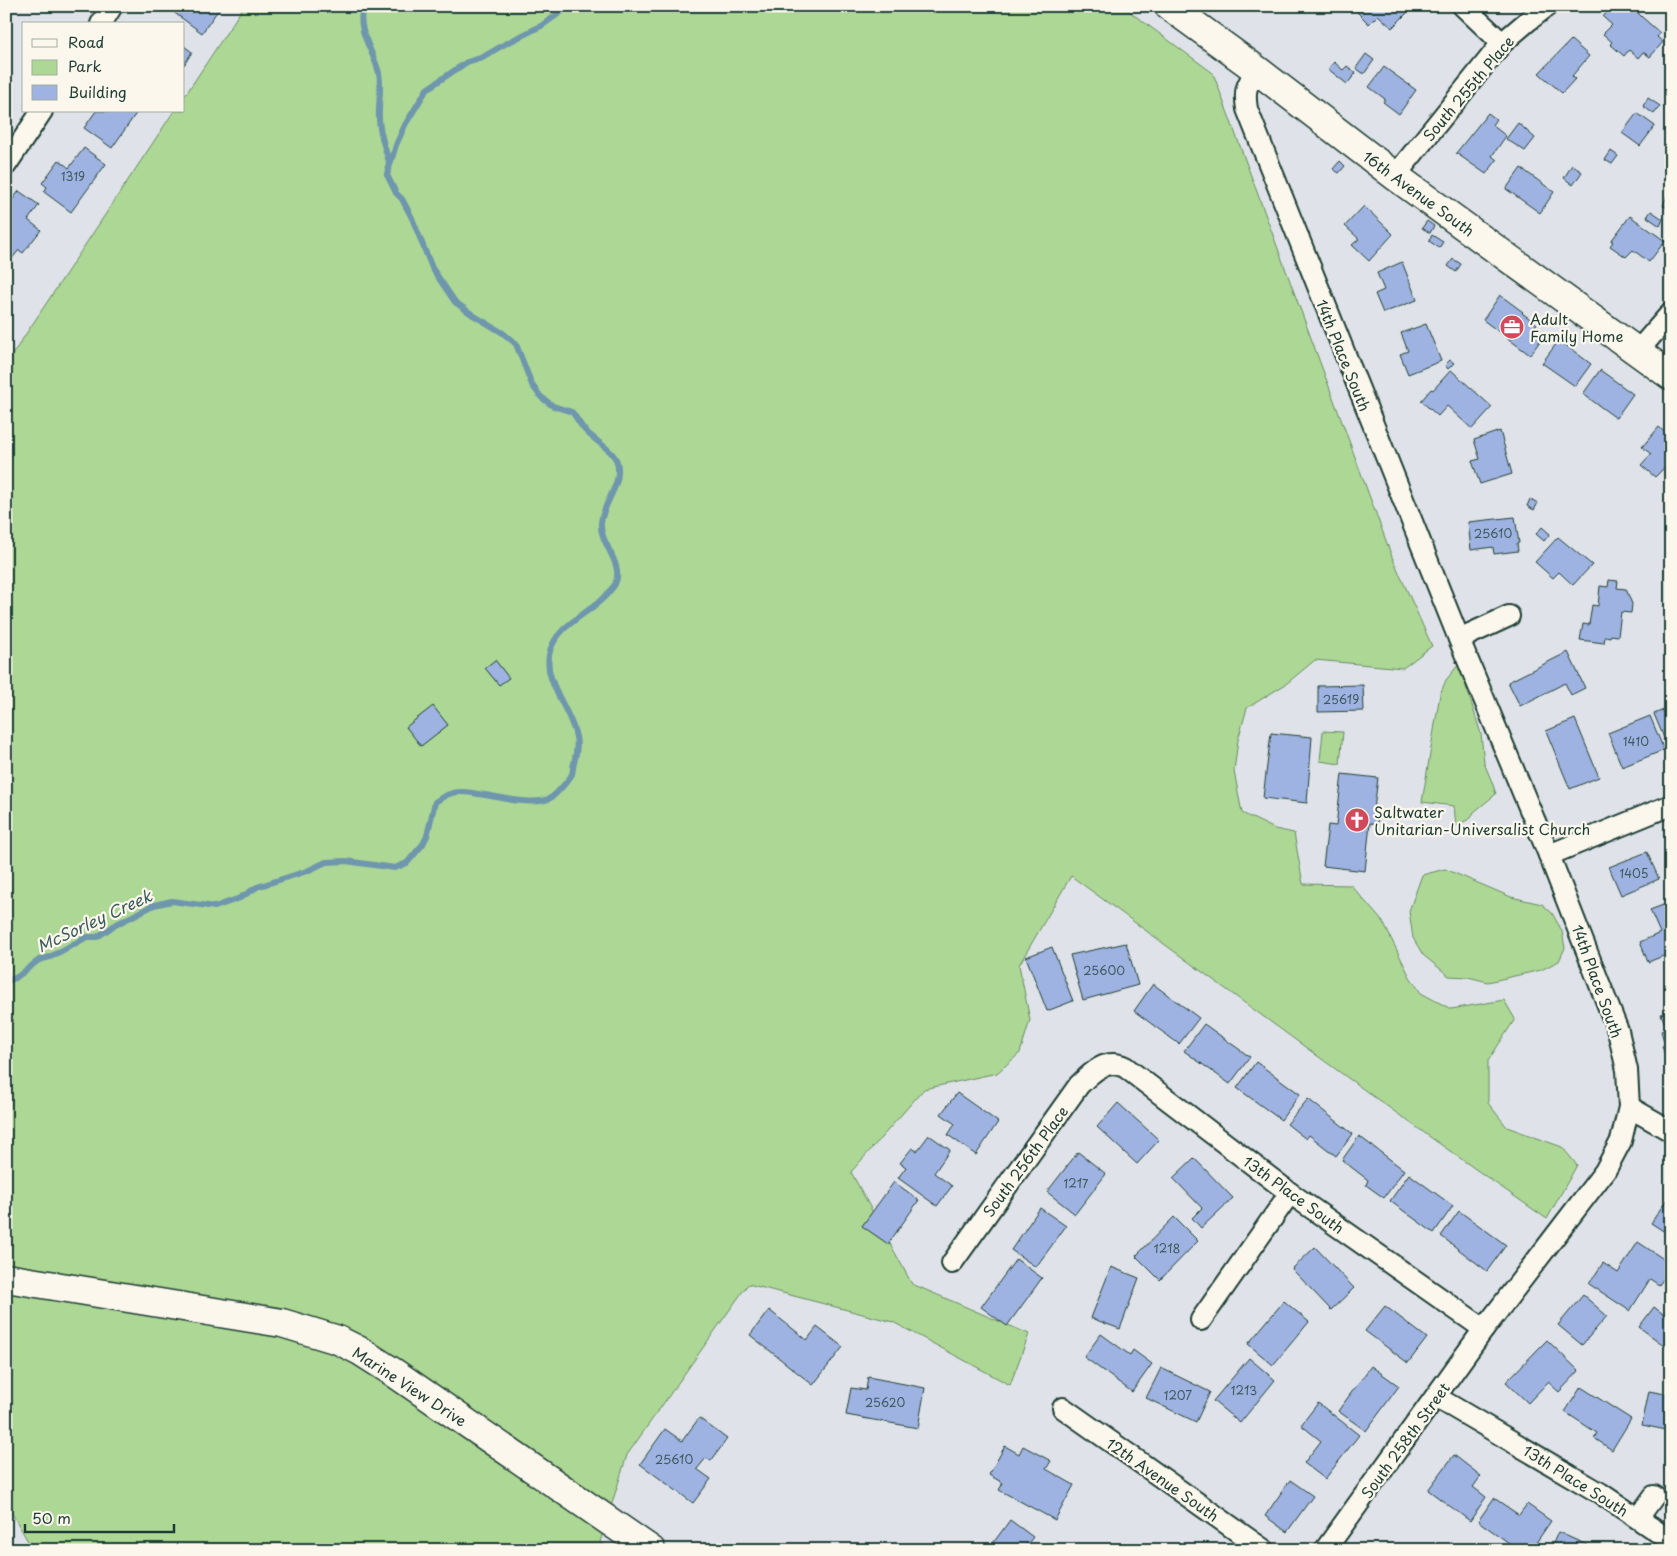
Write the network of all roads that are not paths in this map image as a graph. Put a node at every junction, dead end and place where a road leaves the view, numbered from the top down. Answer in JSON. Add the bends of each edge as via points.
{"nodes":[{"id":1,"x":112,"y":6,"type":"edge"},
{"id":2,"x":1169,"y":6,"type":"edge"},
{"id":3,"x":1463,"y":6,"type":"edge"},
{"id":4,"x":1548,"y":6,"type":"edge"},
{"id":5,"x":102,"y":22,"type":"edge"},
{"id":6,"x":1502,"y":44,"type":"junction"},
{"id":7,"x":1257,"y":70,"type":"junction"},
{"id":8,"x":41,"y":112,"type":"edge"},
{"id":9,"x":6,"y":165,"type":"edge"},
{"id":10,"x":1395,"y":176,"type":"junction"},
{"id":11,"x":1671,"y":313,"type":"edge"},
{"id":12,"x":1637,"y":352,"type":"junction"},
{"id":13,"x":1671,"y":376,"type":"edge"},
{"id":14,"x":1508,"y":616,"type":"dead end"},
{"id":15,"x":1459,"y":640,"type":"junction"},
{"id":16,"x":1671,"y":805,"type":"edge"},
{"id":17,"x":1549,"y":855,"type":"junction"},
{"id":18,"x":1105,"y":1065,"type":"joint"},
{"id":19,"x":1629,"y":1107,"type":"junction"},
{"id":20,"x":1671,"y":1131,"type":"edge"},
{"id":21,"x":1290,"y":1192,"type":"junction"},
{"id":22,"x":952,"y":1263,"type":"dead end"},
{"id":23,"x":6,"y":1278,"type":"edge"},
{"id":24,"x":1201,"y":1320,"type":"dead end"},
{"id":25,"x":1484,"y":1330,"type":"junction"},
{"id":26,"x":1436,"y":1397,"type":"junction"},
{"id":27,"x":1063,"y":1408,"type":"dead end"},
{"id":28,"x":1654,"y":1496,"type":"dead end"},
{"id":29,"x":1638,"y":1518,"type":"junction"},
{"id":30,"x":1671,"y":1541,"type":"edge"},
{"id":31,"x":651,"y":1550,"type":"edge"},
{"id":32,"x":1264,"y":1550,"type":"edge"},
{"id":33,"x":1325,"y":1550,"type":"edge"}],
"edges":[{"from":1,"to":5,"type":"street"},
{"from":2,"to":7,"type":"main road","name":"16th Avenue South"},
{"from":3,"to":6,"type":"street"},
{"from":4,"to":6,"type":"street","name":"South 255th Place"},
{"from":6,"to":10,"type":"street","name":"South 255th Place"},
{"from":7,"to":10,"type":"main road","name":"16th Avenue South"},
{"from":7,"to":15,"type":"street","name":"14th Place South","via":[[1246,86],[1247,110]]},
{"from":8,"to":9,"type":"street"},
{"from":10,"to":12,"type":"main road","name":"16th Avenue South"},
{"from":11,"to":12,"type":"street"},
{"from":12,"to":13,"type":"main road","name":"16th Avenue South"},
{"from":14,"to":15,"type":"street"},
{"from":15,"to":17,"type":"street","name":"14th Place South"},
{"from":16,"to":17,"type":"street"},
{"from":17,"to":19,"type":"street","name":"14th Place South","via":[[1618,1031],[1627,1070]]},
{"from":18,"to":21,"type":"street","name":"13th Place South","via":[[1125,1067]]},
{"from":18,"to":22,"type":"street","name":"South 256th Place","via":[[1080,1085]]},
{"from":19,"to":20,"type":"street"},
{"from":19,"to":25,"type":"street","name":"14th Place South","via":[[1621,1141],[1605,1172]]},
{"from":21,"to":24,"type":"street"},
{"from":21,"to":25,"type":"street","name":"13th Place South"},
{"from":23,"to":31,"type":"main road","name":"Marine View Drive","via":[[282,1323],[338,1340],[393,1372]]},
{"from":25,"to":26,"type":"street","name":"South 258th Street"},
{"from":26,"to":29,"type":"street","name":"13th Place South"},
{"from":26,"to":33,"type":"street","name":"South 258th Street"},
{"from":27,"to":32,"type":"street","name":"12th Avenue South"},
{"from":28,"to":29,"type":"street","name":"13th Place South"},
{"from":29,"to":30,"type":"street","name":"13th Place South"}]}
